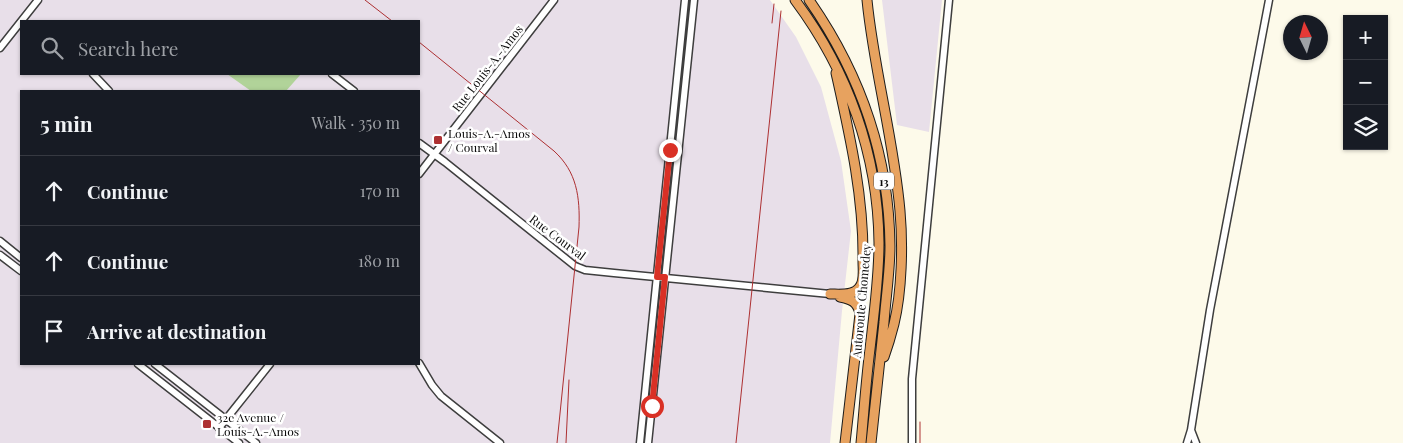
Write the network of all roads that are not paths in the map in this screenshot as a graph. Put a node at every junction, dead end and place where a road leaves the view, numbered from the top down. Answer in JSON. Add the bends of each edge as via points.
{"nodes":[{"id":1,"x":38,"y":0,"type":"edge"},
{"id":2,"x":554,"y":0,"type":"edge"},
{"id":3,"x":685,"y":0,"type":"edge"},
{"id":4,"x":694,"y":0,"type":"edge"},
{"id":5,"x":795,"y":0,"type":"edge"},
{"id":6,"x":809,"y":0,"type":"edge"},
{"id":7,"x":868,"y":0,"type":"edge"},
{"id":8,"x":949,"y":0,"type":"edge"},
{"id":9,"x":1269,"y":0,"type":"edge"},
{"id":10,"x":26,"y":19,"type":"edge"},
{"id":11,"x":20,"y":26,"type":"edge"},
{"id":12,"x":0,"y":48,"type":"edge"},
{"id":13,"x":832,"y":57,"type":"junction"},
{"id":14,"x":94,"y":75,"type":"edge"},
{"id":15,"x":333,"y":75,"type":"edge"},
{"id":16,"x":108,"y":90,"type":"edge"},
{"id":17,"x":353,"y":90,"type":"edge"},
{"id":18,"x":420,"y":144,"type":"edge"},
{"id":19,"x":434,"y":154,"type":"junction"},
{"id":20,"x":420,"y":173,"type":"edge"},
{"id":21,"x":0,"y":241,"type":"edge"},
{"id":22,"x":0,"y":254,"type":"edge"},
{"id":23,"x":20,"y":257,"type":"edge"},
{"id":24,"x":20,"y":270,"type":"edge"},
{"id":25,"x":661,"y":277,"type":"junction"},
{"id":26,"x":830,"y":294,"type":"junction"},
{"id":27,"x":648,"y":362,"type":"junction"},
{"id":28,"x":656,"y":363,"type":"junction"},
{"id":29,"x":139,"y":365,"type":"edge"},
{"id":30,"x":156,"y":365,"type":"edge"},
{"id":31,"x":269,"y":365,"type":"edge"},
{"id":32,"x":420,"y":365,"type":"edge"},
{"id":33,"x":878,"y":379,"type":"junction"},
{"id":34,"x":226,"y":420,"type":"junction"},
{"id":35,"x":219,"y":428,"type":"junction"},
{"id":36,"x":1191,"y":430,"type":"junction"},
{"id":37,"x":239,"y":443,"type":"edge"},
{"id":38,"x":256,"y":443,"type":"edge"},
{"id":39,"x":500,"y":443,"type":"edge"},
{"id":40,"x":640,"y":443,"type":"edge"},
{"id":41,"x":648,"y":443,"type":"edge"},
{"id":42,"x":845,"y":443,"type":"edge"},
{"id":43,"x":861,"y":443,"type":"edge"},
{"id":44,"x":871,"y":443,"type":"edge"},
{"id":45,"x":912,"y":443,"type":"edge"},
{"id":46,"x":1187,"y":443,"type":"edge"},
{"id":47,"x":1196,"y":443,"type":"edge"}],
"edges":[{"from":1,"to":10,"type":"street"},
{"from":2,"to":19,"type":"street","name":"Rue Louis-A.-Amos"},
{"from":3,"to":25,"type":"street"},
{"from":4,"to":25,"type":"street"},
{"from":5,"to":13,"type":"highway","name":"Autoroute Chomedey","number":"13"},
{"from":6,"to":33,"type":"highway","name":"Autoroute Chomedey","number":"13","via":[[838,44],[857,85],[882,166],[890,252]]},
{"from":7,"to":33,"type":"highway","via":[[898,192],[901,240],[894,323]]},
{"from":8,"to":45,"type":"street","via":[[912,372]]},
{"from":9,"to":36,"type":"street","via":[[1215,283]]},
{"from":11,"to":12,"type":"street"},
{"from":13,"to":26,"type":"highway","via":[[856,165],[863,256],[859,289],[852,293]]},
{"from":13,"to":43,"type":"highway","name":"Autoroute Chomedey","number":"13","via":[[862,132],[877,212],[878,272]]},
{"from":14,"to":16,"type":"street"},
{"from":15,"to":17,"type":"street"},
{"from":18,"to":19,"type":"street","name":"Rue Courval"},
{"from":19,"to":20,"type":"street","name":"Rue Louis-A.-Amos"},
{"from":19,"to":25,"type":"street","name":"Rue Courval","via":[[579,268]]},
{"from":21,"to":23,"type":"street"},
{"from":22,"to":24,"type":"street"},
{"from":25,"to":26,"type":"street","name":"Rue Courval"},
{"from":25,"to":27,"type":"street"},
{"from":25,"to":28,"type":"street"},
{"from":26,"to":42,"type":"highway","via":[[854,302],[860,314]]},
{"from":27,"to":28,"type":"street"},
{"from":27,"to":40,"type":"street"},
{"from":28,"to":41,"type":"street"},
{"from":29,"to":35,"type":"street"},
{"from":30,"to":34,"type":"street"},
{"from":31,"to":34,"type":"street"},
{"from":32,"to":39,"type":"street","via":[[441,396]]},
{"from":33,"to":44,"type":"highway","name":"Autoroute Chomedey","number":"13"},
{"from":34,"to":35,"type":"street"},
{"from":34,"to":38,"type":"street"},
{"from":35,"to":37,"type":"street"},
{"from":36,"to":46,"type":"street"},
{"from":36,"to":47,"type":"street"}]}
